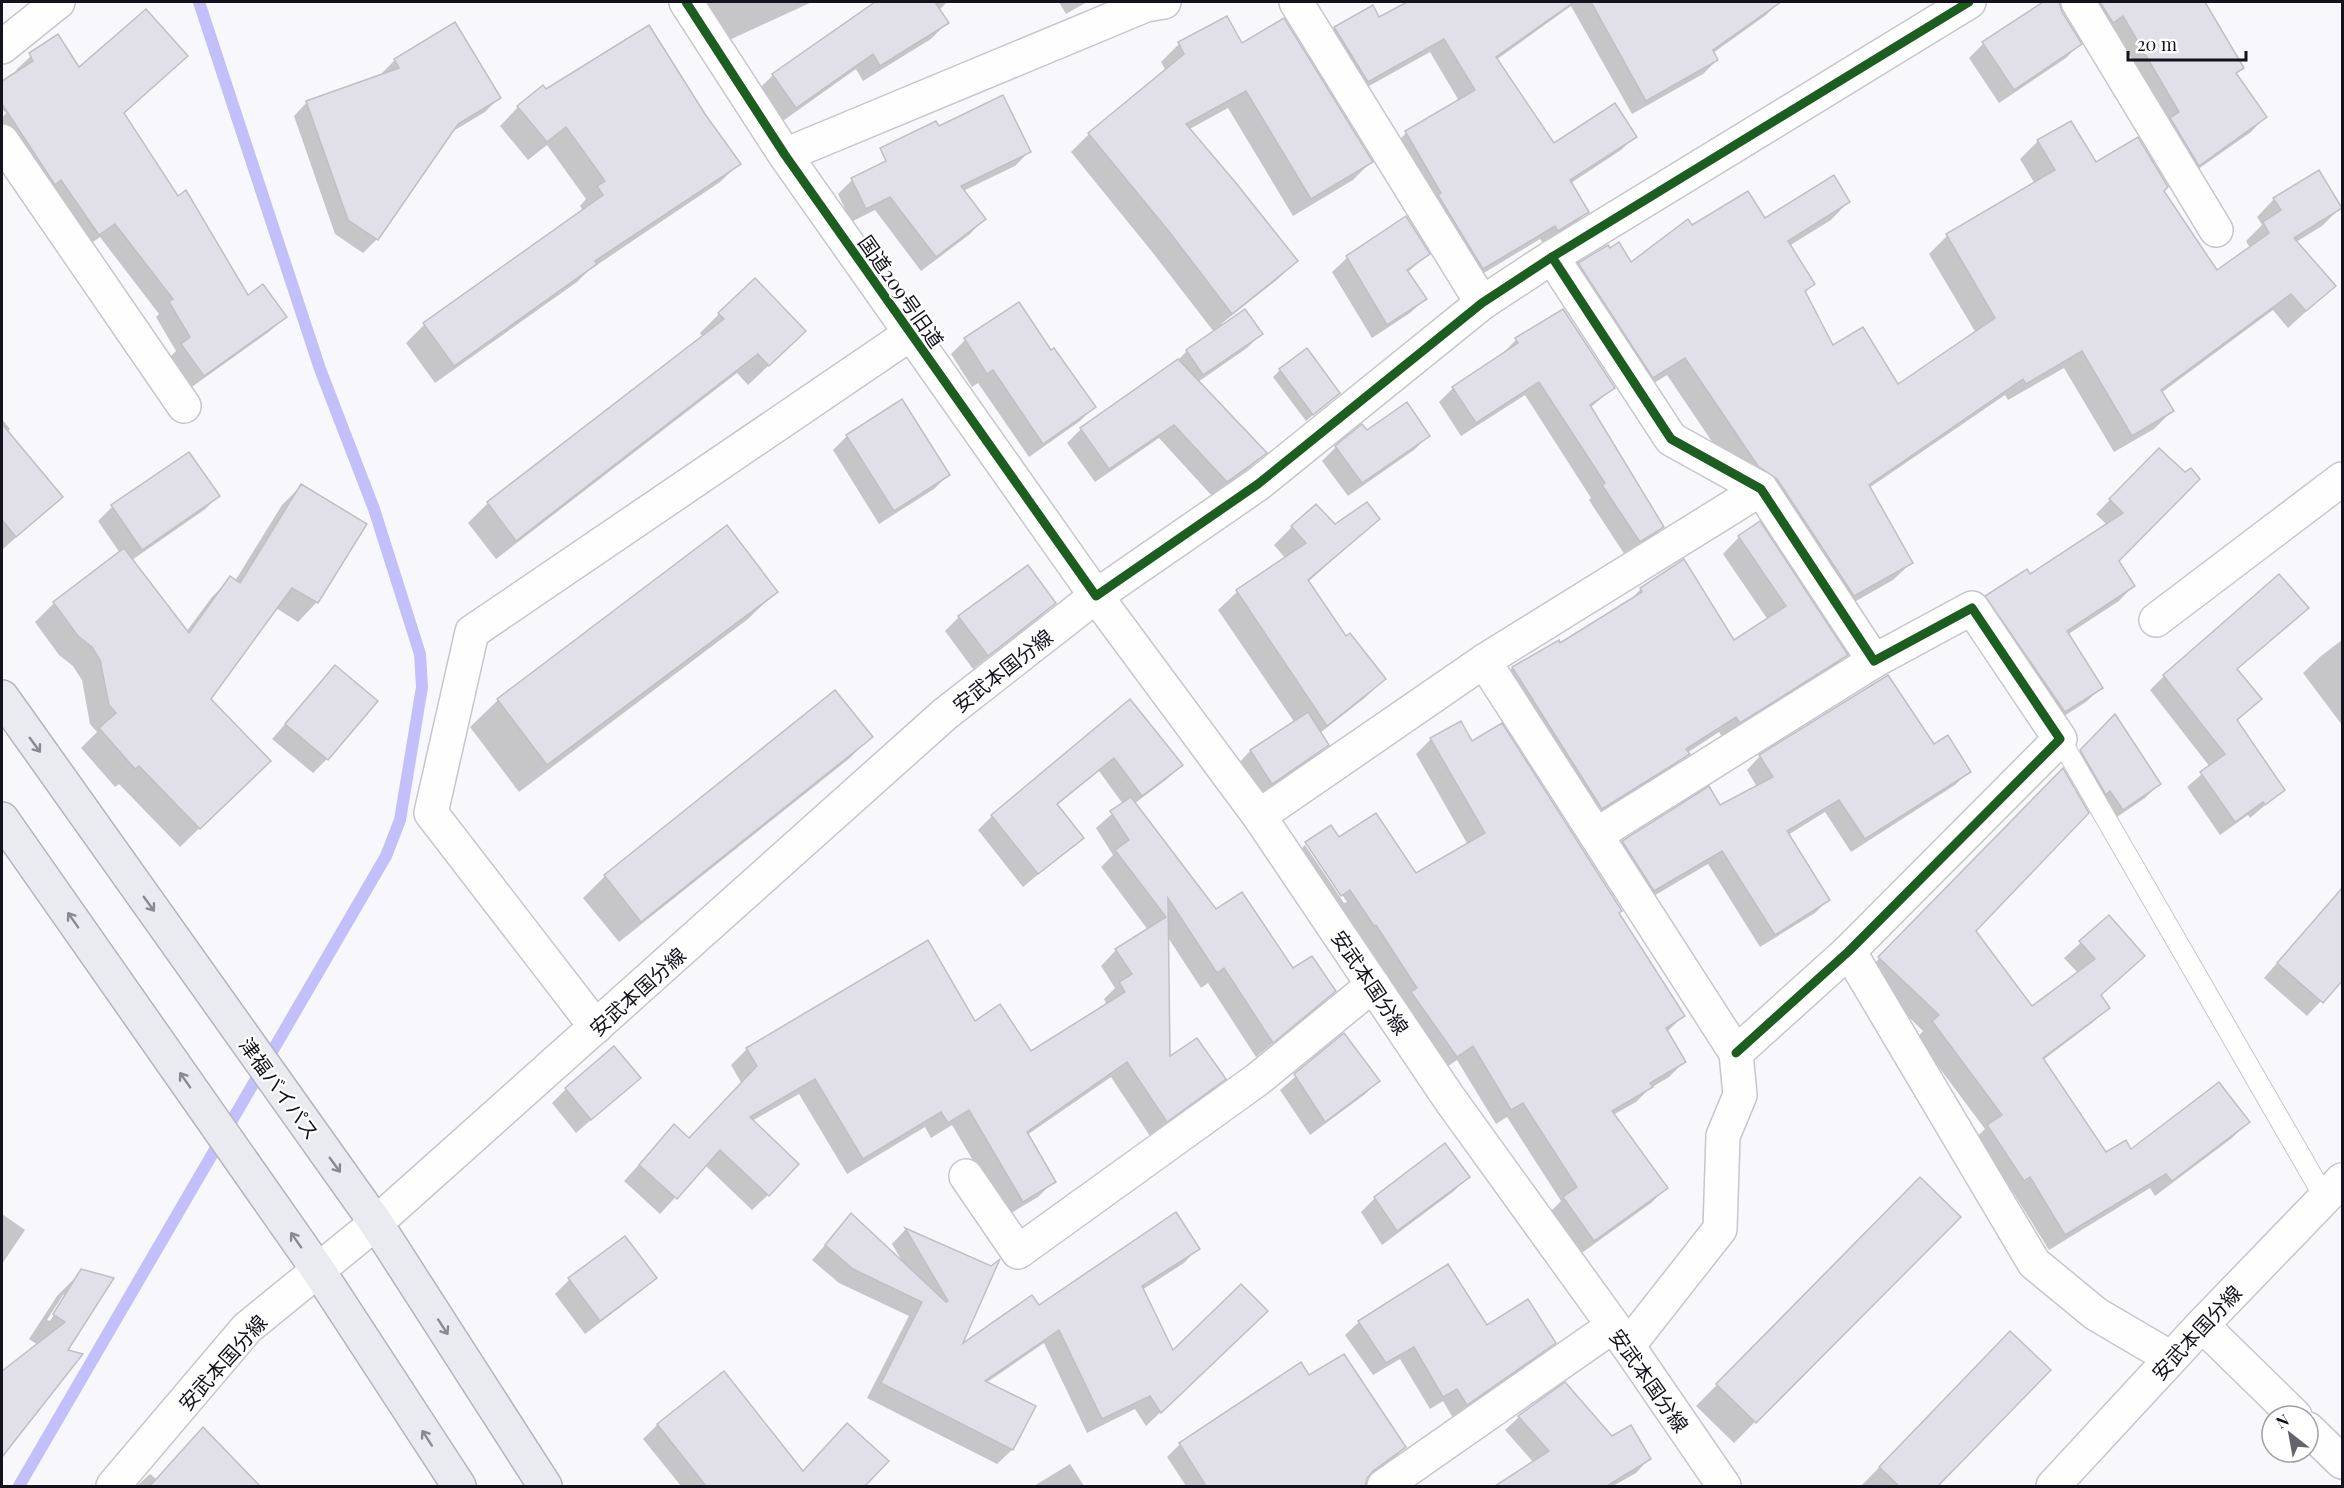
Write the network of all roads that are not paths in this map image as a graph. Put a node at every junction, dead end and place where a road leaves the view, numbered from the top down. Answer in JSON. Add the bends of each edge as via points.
{"nodes":[{"id":1,"x":686,"y":2,"type":"edge"},
{"id":2,"x":1164,"y":2,"type":"edge"},
{"id":3,"x":1296,"y":2,"type":"edge"},
{"id":4,"x":1969,"y":2,"type":"edge"},
{"id":5,"x":2078,"y":2,"type":"edge"},
{"id":6,"x":50,"y":4,"type":"edge"},
{"id":7,"x":2,"y":47,"type":"edge"},
{"id":8,"x":2,"y":141,"type":"edge"},
{"id":9,"x":785,"y":155,"type":"junction"},
{"id":10,"x":2216,"y":230,"type":"dead end"},
{"id":11,"x":1552,"y":257,"type":"junction"},
{"id":12,"x":1482,"y":303,"type":"junction"},
{"id":13,"x":910,"y":334,"type":"junction"},
{"id":14,"x":184,"y":406,"type":"dead end"},
{"id":15,"x":2343,"y":479,"type":"edge"},
{"id":16,"x":1761,"y":489,"type":"junction"},
{"id":17,"x":1096,"y":596,"type":"junction"},
{"id":18,"x":2156,"y":620,"type":"dead end"},
{"id":19,"x":1484,"y":661,"type":"junction"},
{"id":20,"x":1874,"y":661,"type":"junction"},
{"id":21,"x":2,"y":698,"type":"edge"},
{"id":22,"x":2060,"y":739,"type":"junction"},
{"id":23,"x":1259,"y":816,"type":"junction"},
{"id":24,"x":2,"y":819,"type":"edge"},
{"id":25,"x":1596,"y":835,"type":"junction"},
{"id":26,"x":1849,"y":951,"type":"junction"},
{"id":27,"x":1373,"y":986,"type":"junction"},
{"id":28,"x":596,"y":1027,"type":"junction"},
{"id":29,"x":1736,"y":1053,"type":"junction"},
{"id":30,"x":966,"y":1176,"type":"dead end"},
{"id":31,"x":2334,"y":1189,"type":"edge"},
{"id":32,"x":376,"y":1223,"type":"junction"},
{"id":33,"x":318,"y":1270,"type":"junction"},
{"id":34,"x":2202,"y":1325,"type":"junction"},
{"id":35,"x":1621,"y":1336,"type":"junction"},
{"id":36,"x":2171,"y":1358,"type":"junction"},
{"id":37,"x":2283,"y":1404,"type":"edge"},
{"id":38,"x":2320,"y":1440,"type":"edge"},
{"id":39,"x":2343,"y":1462,"type":"edge"},
{"id":40,"x":113,"y":1486,"type":"edge"},
{"id":41,"x":459,"y":1486,"type":"edge"},
{"id":42,"x":546,"y":1486,"type":"edge"},
{"id":43,"x":1384,"y":1486,"type":"edge"},
{"id":44,"x":1724,"y":1486,"type":"edge"},
{"id":45,"x":2053,"y":1486,"type":"edge"}],
"edges":[{"from":1,"to":9,"type":"street","name":"国道209号旧道"},
{"from":2,"to":9,"type":"street","via":[[1146,5]]},
{"from":3,"to":12,"type":"street"},
{"from":4,"to":11,"type":"street"},
{"from":5,"to":10,"type":"street"},
{"from":6,"to":7,"type":"street"},
{"from":8,"to":14,"type":"street"},
{"from":9,"to":13,"type":"street","name":"国道209号旧道"},
{"from":11,"to":12,"type":"street"},
{"from":11,"to":16,"type":"street","via":[[1671,439]]},
{"from":12,"to":17,"type":"street","via":[[1258,484]]},
{"from":13,"to":17,"type":"street","name":"国道209号旧道"},
{"from":13,"to":28,"type":"street","via":[[472,632],[431,813]]},
{"from":15,"to":18,"type":"street"},
{"from":16,"to":19,"type":"street"},
{"from":16,"to":20,"type":"street"},
{"from":17,"to":23,"type":"street","name":"安武本国分線"},
{"from":17,"to":28,"type":"street","name":"安武本国分線","via":[[945,714]]},
{"from":19,"to":23,"type":"street"},
{"from":19,"to":25,"type":"street"},
{"from":20,"to":22,"type":"street","via":[[1972,608]]},
{"from":20,"to":25,"type":"street"},
{"from":21,"to":32,"type":"highway","name":"津福バイパス","one_way":true},
{"from":22,"to":26,"type":"street"},
{"from":22,"to":31,"type":"lane"},
{"from":23,"to":27,"type":"street","name":"安武本国分線"},
{"from":33,"to":24,"type":"highway","one_way":true},
{"from":25,"to":29,"type":"street"},
{"from":26,"to":29,"type":"street"},
{"from":26,"to":36,"type":"street","via":[[2034,1263],[2096,1314]]},
{"from":27,"to":30,"type":"street","via":[[1257,1079],[1018,1251]]},
{"from":27,"to":35,"type":"street","name":"安武本国分線"},
{"from":28,"to":32,"type":"street","name":"安武本国分線"},
{"from":29,"to":35,"type":"street","via":[[1740,1095],[1723,1136],[1720,1229]]},
{"from":31,"to":34,"type":"street","name":"安武本国分線"},
{"from":32,"to":33,"type":"street","name":"安武本国分線"},
{"from":32,"to":42,"type":"highway","name":"津福バイパス","one_way":true},
{"from":33,"to":40,"type":"street","name":"安武本国分線","via":[[247,1328]]},
{"from":41,"to":33,"type":"highway","one_way":true},
{"from":34,"to":36,"type":"street","name":"安武本国分線"},
{"from":34,"to":37,"type":"street"},
{"from":35,"to":43,"type":"street"},
{"from":35,"to":44,"type":"street","name":"安武本国分線"},
{"from":36,"to":45,"type":"street","name":"安武本国分線"},
{"from":38,"to":39,"type":"street"}]}
